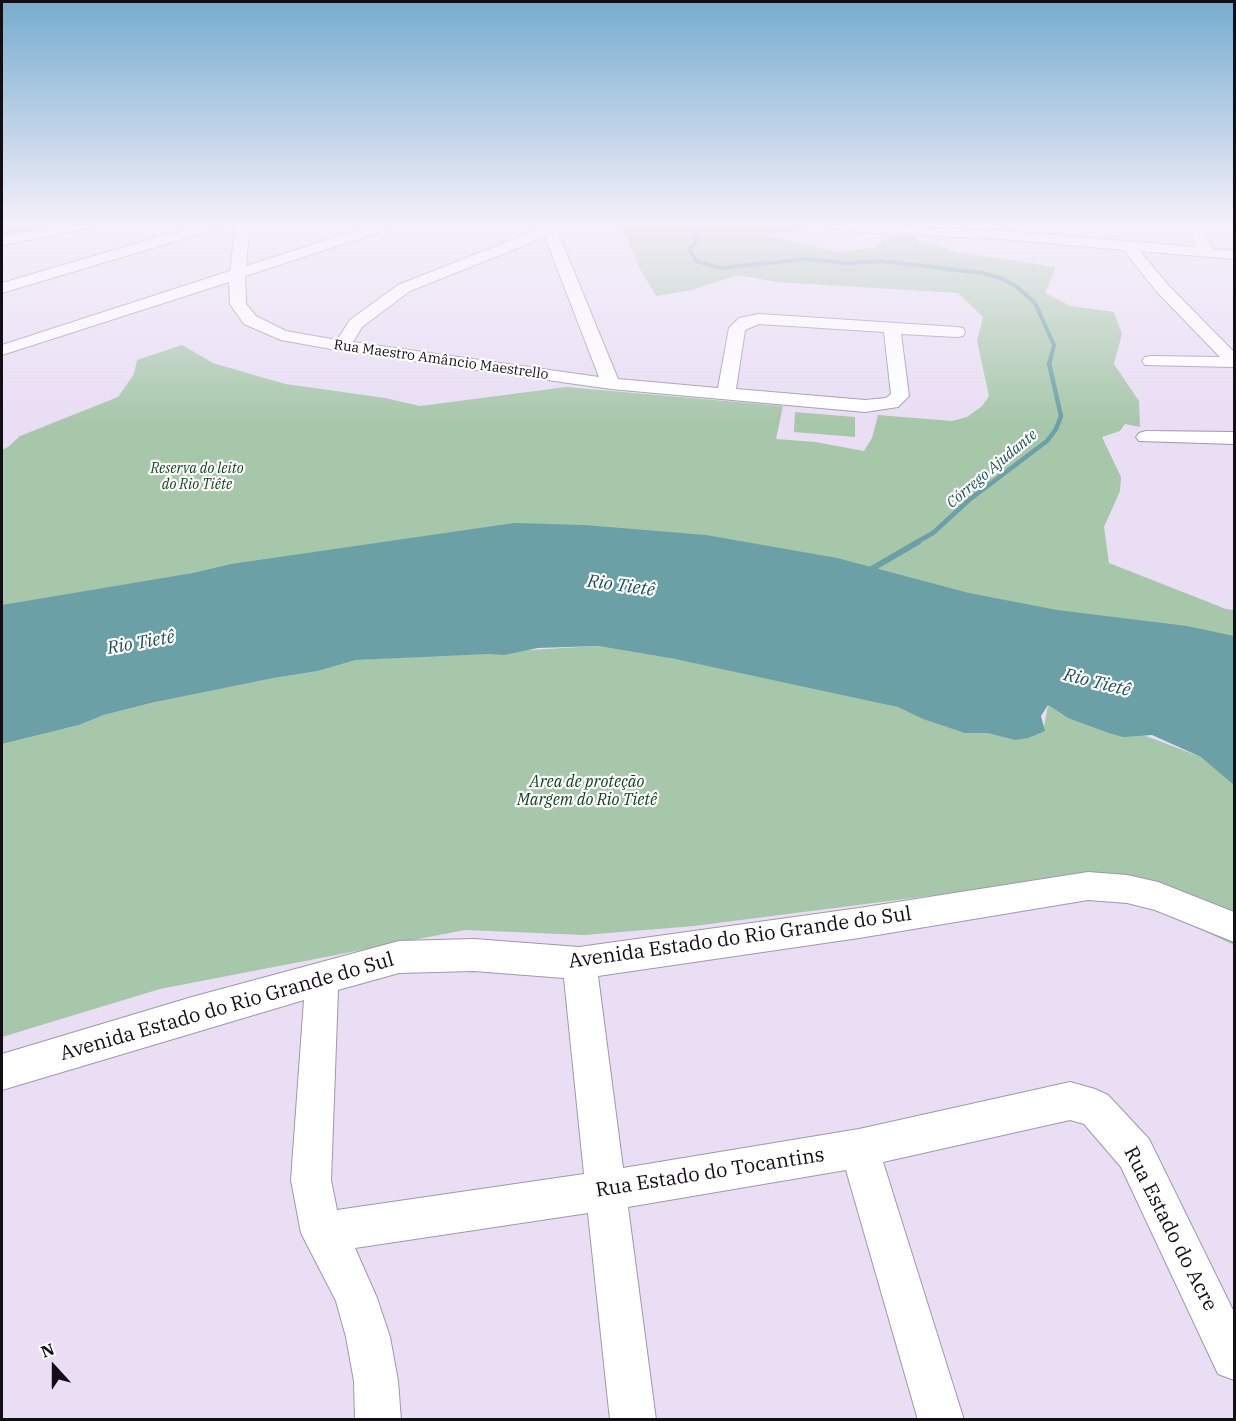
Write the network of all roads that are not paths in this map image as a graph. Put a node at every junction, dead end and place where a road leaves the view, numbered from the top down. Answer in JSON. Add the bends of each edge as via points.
{"nodes":[{"id":1,"x":187,"y":289,"type":"edge"},
{"id":2,"x":238,"y":289,"type":"edge"},
{"id":3,"x":402,"y":289,"type":"edge"},
{"id":4,"x":573,"y":289,"type":"edge"},
{"id":5,"x":1163,"y":289,"type":"edge"},
{"id":6,"x":892,"y":328,"type":"junction"},
{"id":7,"x":957,"y":332,"type":"dead end"},
{"id":8,"x":342,"y":346,"type":"junction"},
{"id":9,"x":2,"y":350,"type":"edge"},
{"id":10,"x":1234,"y":360,"type":"edge"},
{"id":11,"x":1151,"y":361,"type":"dead end"},
{"id":12,"x":611,"y":384,"type":"junction"},
{"id":13,"x":726,"y":394,"type":"junction"},
{"id":14,"x":1146,"y":437,"type":"dead end"},
{"id":15,"x":1234,"y":438,"type":"edge"},
{"id":16,"x":1234,"y":927,"type":"edge"},
{"id":17,"x":579,"y":963,"type":"junction"},
{"id":18,"x":320,"y":979,"type":"junction"},
{"id":19,"x":2,"y":1072,"type":"edge"},
{"id":20,"x":1095,"y":1108,"type":"joint"},
{"id":21,"x":859,"y":1148,"type":"junction"},
{"id":22,"x":604,"y":1191,"type":"junction"},
{"id":23,"x":321,"y":1233,"type":"junction"},
{"id":24,"x":1234,"y":1358,"type":"edge"},
{"id":25,"x":378,"y":1419,"type":"edge"},
{"id":26,"x":633,"y":1419,"type":"edge"},
{"id":27,"x":941,"y":1419,"type":"edge"}],
"edges":[{"from":1,"to":9,"type":"street"},
{"from":2,"to":8,"type":"street","name":"Rua Maestro Amâncio Maestrello","via":[[238,304],[250,320],[281,335]]},
{"from":3,"to":8,"type":"street","via":[[356,324]]},
{"from":4,"to":12,"type":"street"},
{"from":5,"to":10,"type":"street"},
{"from":6,"to":7,"type":"street"},
{"from":6,"to":13,"type":"street","via":[[759,319],[745,322],[737,328]]},
{"from":6,"to":13,"type":"street","name":"Rua Maestro Amâncio Maestrello","via":[[900,396],[891,404],[865,406]]},
{"from":8,"to":12,"type":"street","name":"Rua Maestro Amâncio Maestrello"},
{"from":10,"to":11,"type":"street"},
{"from":12,"to":13,"type":"street","name":"Rua Maestro Amâncio Maestrello"},
{"from":14,"to":15,"type":"street"},
{"from":16,"to":17,"type":"street","name":"Avenida Estado do Rio Grande do Sul","via":[[1158,896],[1088,886]]},
{"from":17,"to":18,"type":"street","name":"Avenida Estado do Rio Grande do Sul","via":[[474,955],[399,957]]},
{"from":17,"to":22,"type":"street"},
{"from":18,"to":19,"type":"street","name":"Avenida Estado do Rio Grande do Sul"},
{"from":18,"to":23,"type":"street","via":[[312,1180]]},
{"from":20,"to":21,"type":"street","name":"Rua Estado do Tocantins","via":[[1070,1101]]},
{"from":20,"to":24,"type":"street","name":"Rua Estado do Acre","via":[[1135,1153]]},
{"from":21,"to":22,"type":"street","name":"Rua Estado do Tocantins"},
{"from":21,"to":27,"type":"street"},
{"from":22,"to":23,"type":"street","name":"Rua Estado do Tocantins"},
{"from":22,"to":26,"type":"street"},
{"from":23,"to":25,"type":"street","via":[[356,1298],[368,1337]]}]}
